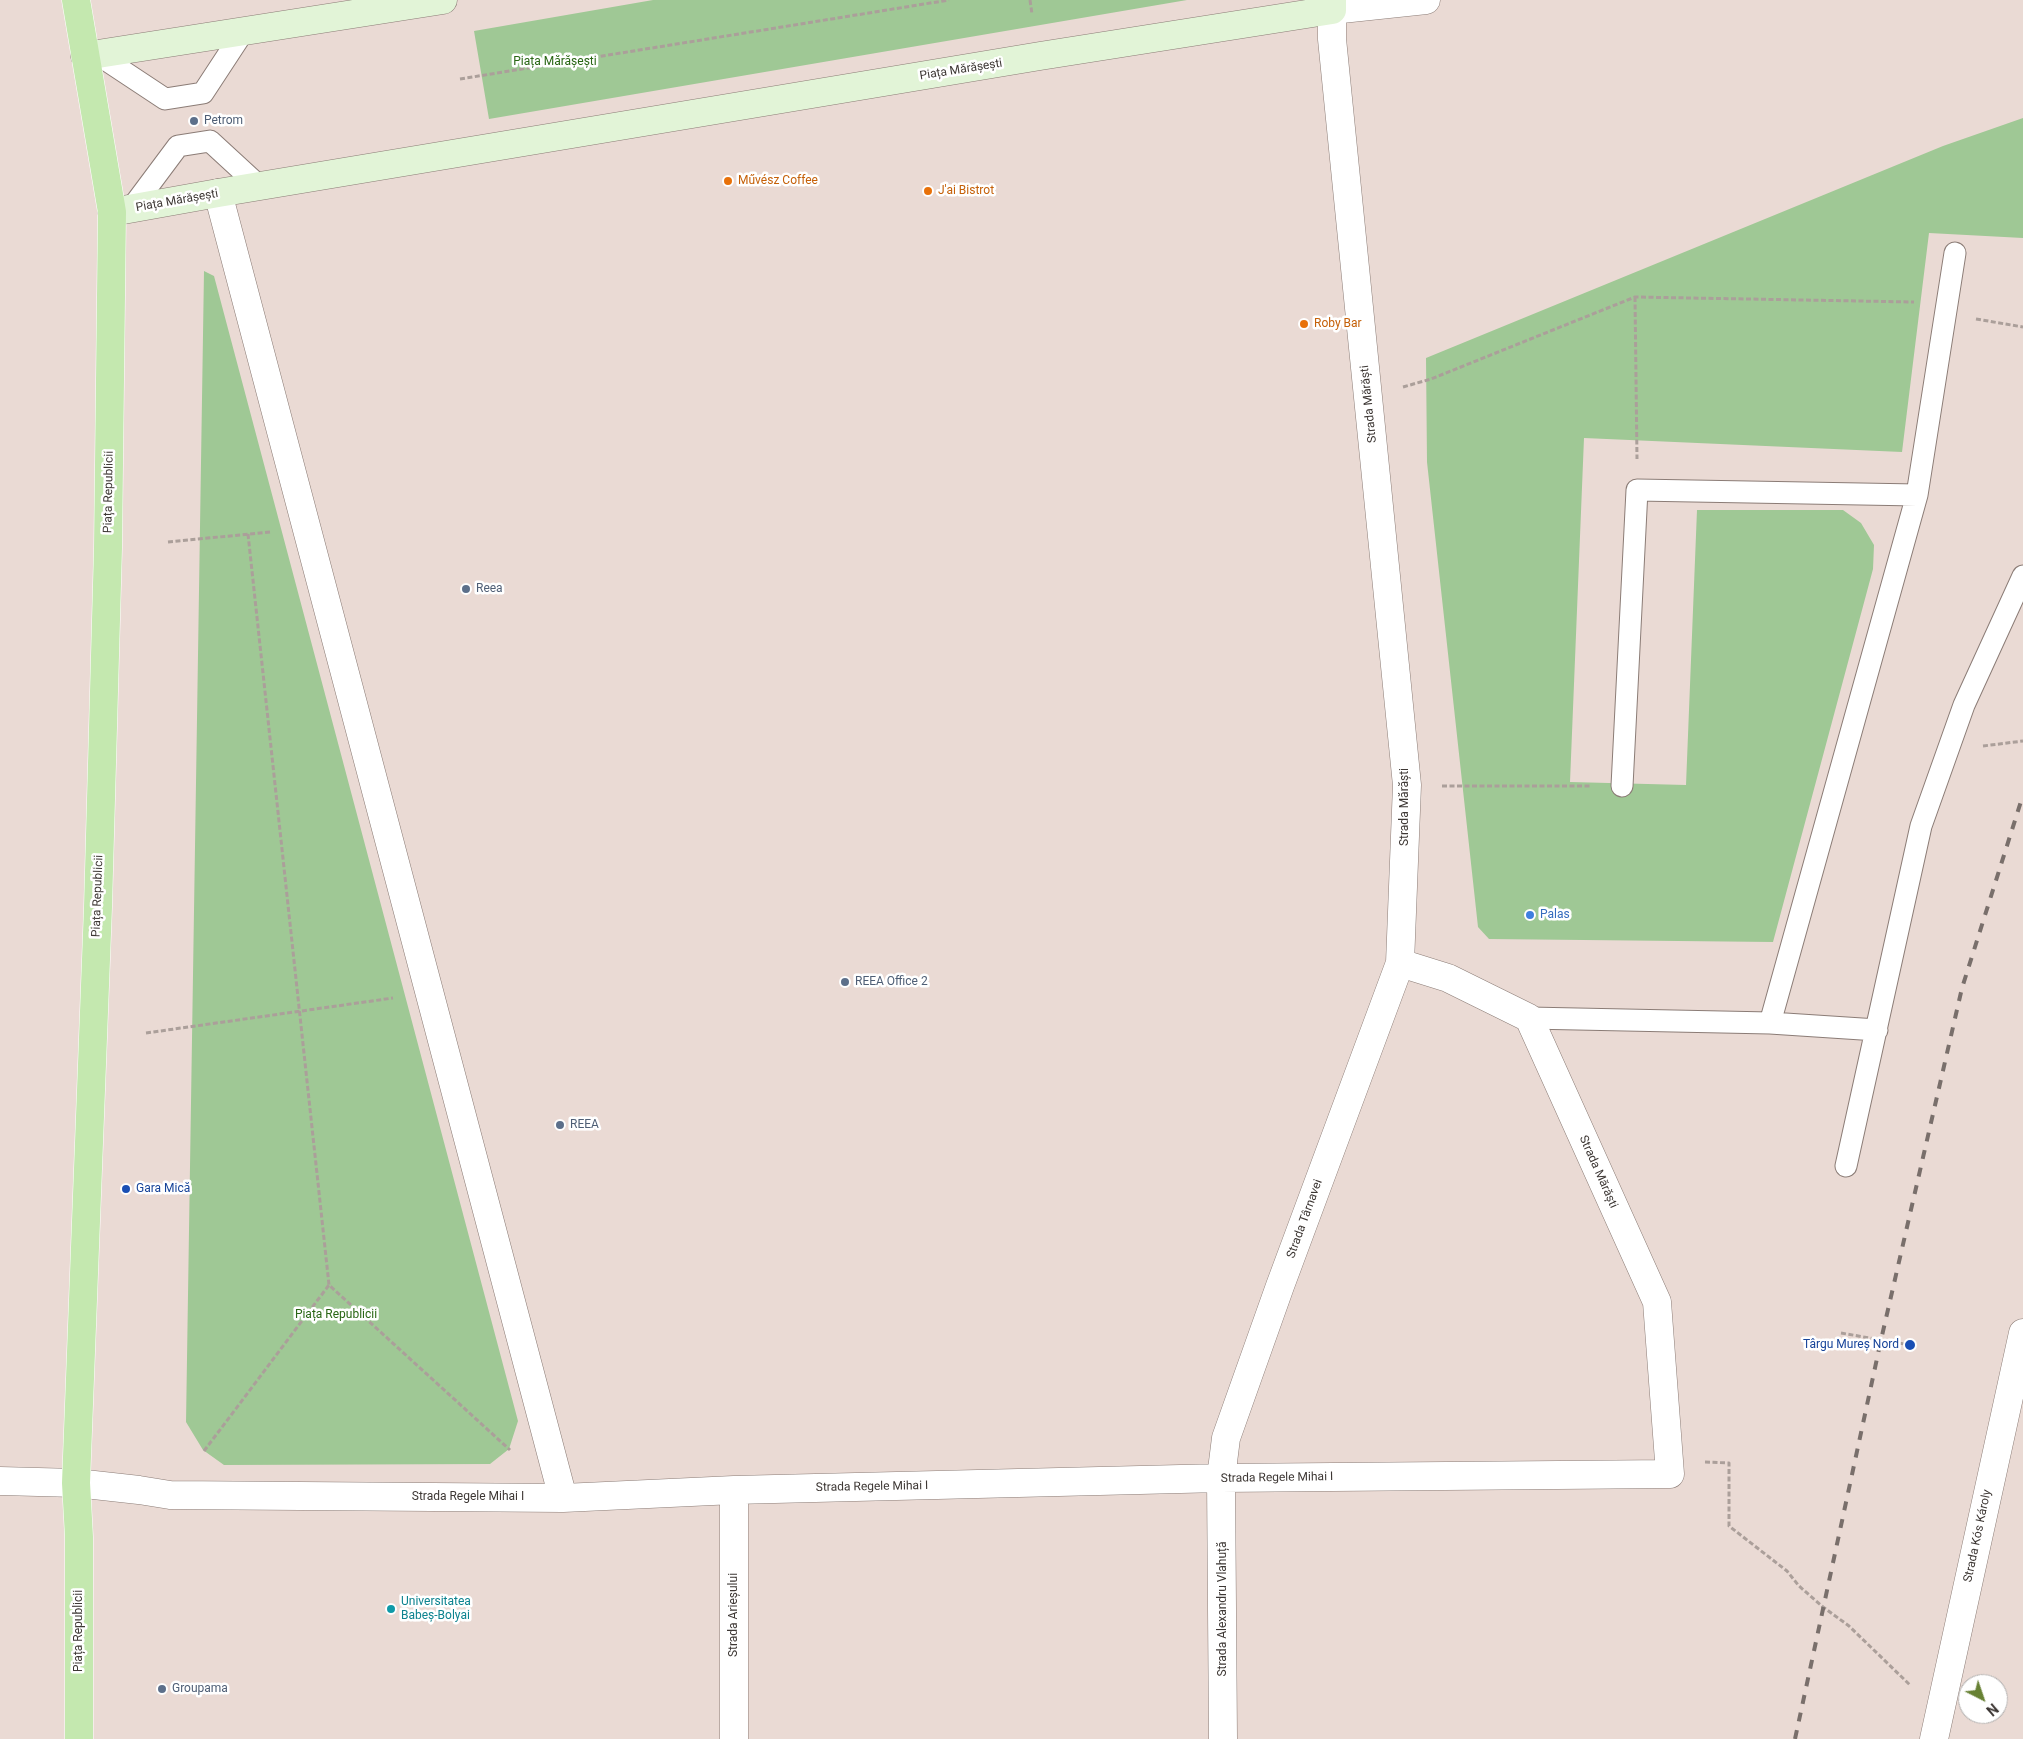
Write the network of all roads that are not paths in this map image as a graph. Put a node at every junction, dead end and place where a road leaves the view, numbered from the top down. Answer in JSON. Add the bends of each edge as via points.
{"nodes":[{"id":1,"x":76,"y":0,"type":"edge"},
{"id":2,"x":443,"y":0,"type":"edge"},
{"id":3,"x":1426,"y":0,"type":"edge"},
{"id":4,"x":1332,"y":5,"type":"edge"},
{"id":5,"x":243,"y":32,"type":"junction"},
{"id":6,"x":91,"y":55,"type":"junction"},
{"id":7,"x":260,"y":186,"type":"junction"},
{"id":8,"x":218,"y":193,"type":"junction"},
{"id":9,"x":121,"y":211,"type":"junction"},
{"id":10,"x":1954,"y":252,"type":"dead end"},
{"id":11,"x":1917,"y":495,"type":"junction"},
{"id":12,"x":2023,"y":576,"type":"edge"},
{"id":13,"x":1622,"y":786,"type":"road end"},
{"id":14,"x":1400,"y":962,"type":"junction"},
{"id":15,"x":1529,"y":1018,"type":"junction"},
{"id":16,"x":1770,"y":1023,"type":"junction"},
{"id":17,"x":1877,"y":1030,"type":"junction"},
{"id":18,"x":1846,"y":1166,"type":"dead end"},
{"id":19,"x":2023,"y":1333,"type":"edge"},
{"id":20,"x":1670,"y":1474,"type":"joint"},
{"id":21,"x":1221,"y":1478,"type":"junction"},
{"id":22,"x":0,"y":1481,"type":"edge"},
{"id":23,"x":76,"y":1483,"type":"junction"},
{"id":24,"x":734,"y":1490,"type":"junction"},
{"id":25,"x":563,"y":1498,"type":"junction"},
{"id":26,"x":1937,"y":1726,"type":"edge"},
{"id":27,"x":80,"y":1739,"type":"edge"},
{"id":28,"x":734,"y":1739,"type":"edge"},
{"id":29,"x":1223,"y":1739,"type":"edge"}],
"edges":[{"from":1,"to":6,"type":"main road","name":"Piața Republicii"},
{"from":2,"to":5,"type":"main road"},
{"from":3,"to":4,"type":"street","name":"Piața Mărășești"},
{"from":4,"to":7,"type":"main road","name":"Piața Mărășești"},
{"from":4,"to":14,"type":"street","name":"Strada Mărăști","via":[[1332,39],[1407,785]]},
{"from":5,"to":6,"type":"main road"},
{"from":5,"to":6,"type":"lane","via":[[203,93],[165,99]]},
{"from":6,"to":9,"type":"main road","name":"Piața Republicii"},
{"from":7,"to":8,"type":"main road","name":"Piața Mărășești"},
{"from":7,"to":9,"type":"lane","via":[[210,141],[178,146]]},
{"from":8,"to":9,"type":"main road","name":"Piața Mărășești"},
{"from":8,"to":25,"type":"street"},
{"from":9,"to":23,"type":"main road","name":"Piața Republicii"},
{"from":10,"to":11,"type":"lane"},
{"from":11,"to":13,"type":"lane","via":[[1637,490]]},
{"from":11,"to":16,"type":"lane"},
{"from":12,"to":17,"type":"lane","via":[[1964,705],[1921,826]]},
{"from":14,"to":15,"type":"street","via":[[1448,978]]},
{"from":14,"to":21,"type":"street","name":"Strada Târnavei","via":[[1231,1423]]},
{"from":15,"to":16,"type":"lane"},
{"from":15,"to":20,"type":"street","name":"Strada Mărăști","via":[[1657,1302]]},
{"from":16,"to":17,"type":"lane"},
{"from":17,"to":18,"type":"lane"},
{"from":19,"to":26,"type":"street","name":"Strada Kós Károly"},
{"from":20,"to":21,"type":"street","name":"Strada Regele Mihai I"},
{"from":21,"to":24,"type":"street","name":"Strada Regele Mihai I"},
{"from":21,"to":29,"type":"street","name":"Strada Alexandru Vlahuță"},
{"from":22,"to":23,"type":"street","name":"Strada Regele Mihai I"},
{"from":23,"to":25,"type":"street","name":"Strada Regele Mihai I","via":[[170,1495]]},
{"from":23,"to":27,"type":"main road","name":"Piața Republicii","via":[[80,1537]]},
{"from":24,"to":25,"type":"street","name":"Strada Regele Mihai I"},
{"from":24,"to":28,"type":"street","name":"Strada Arieșului"}]}
